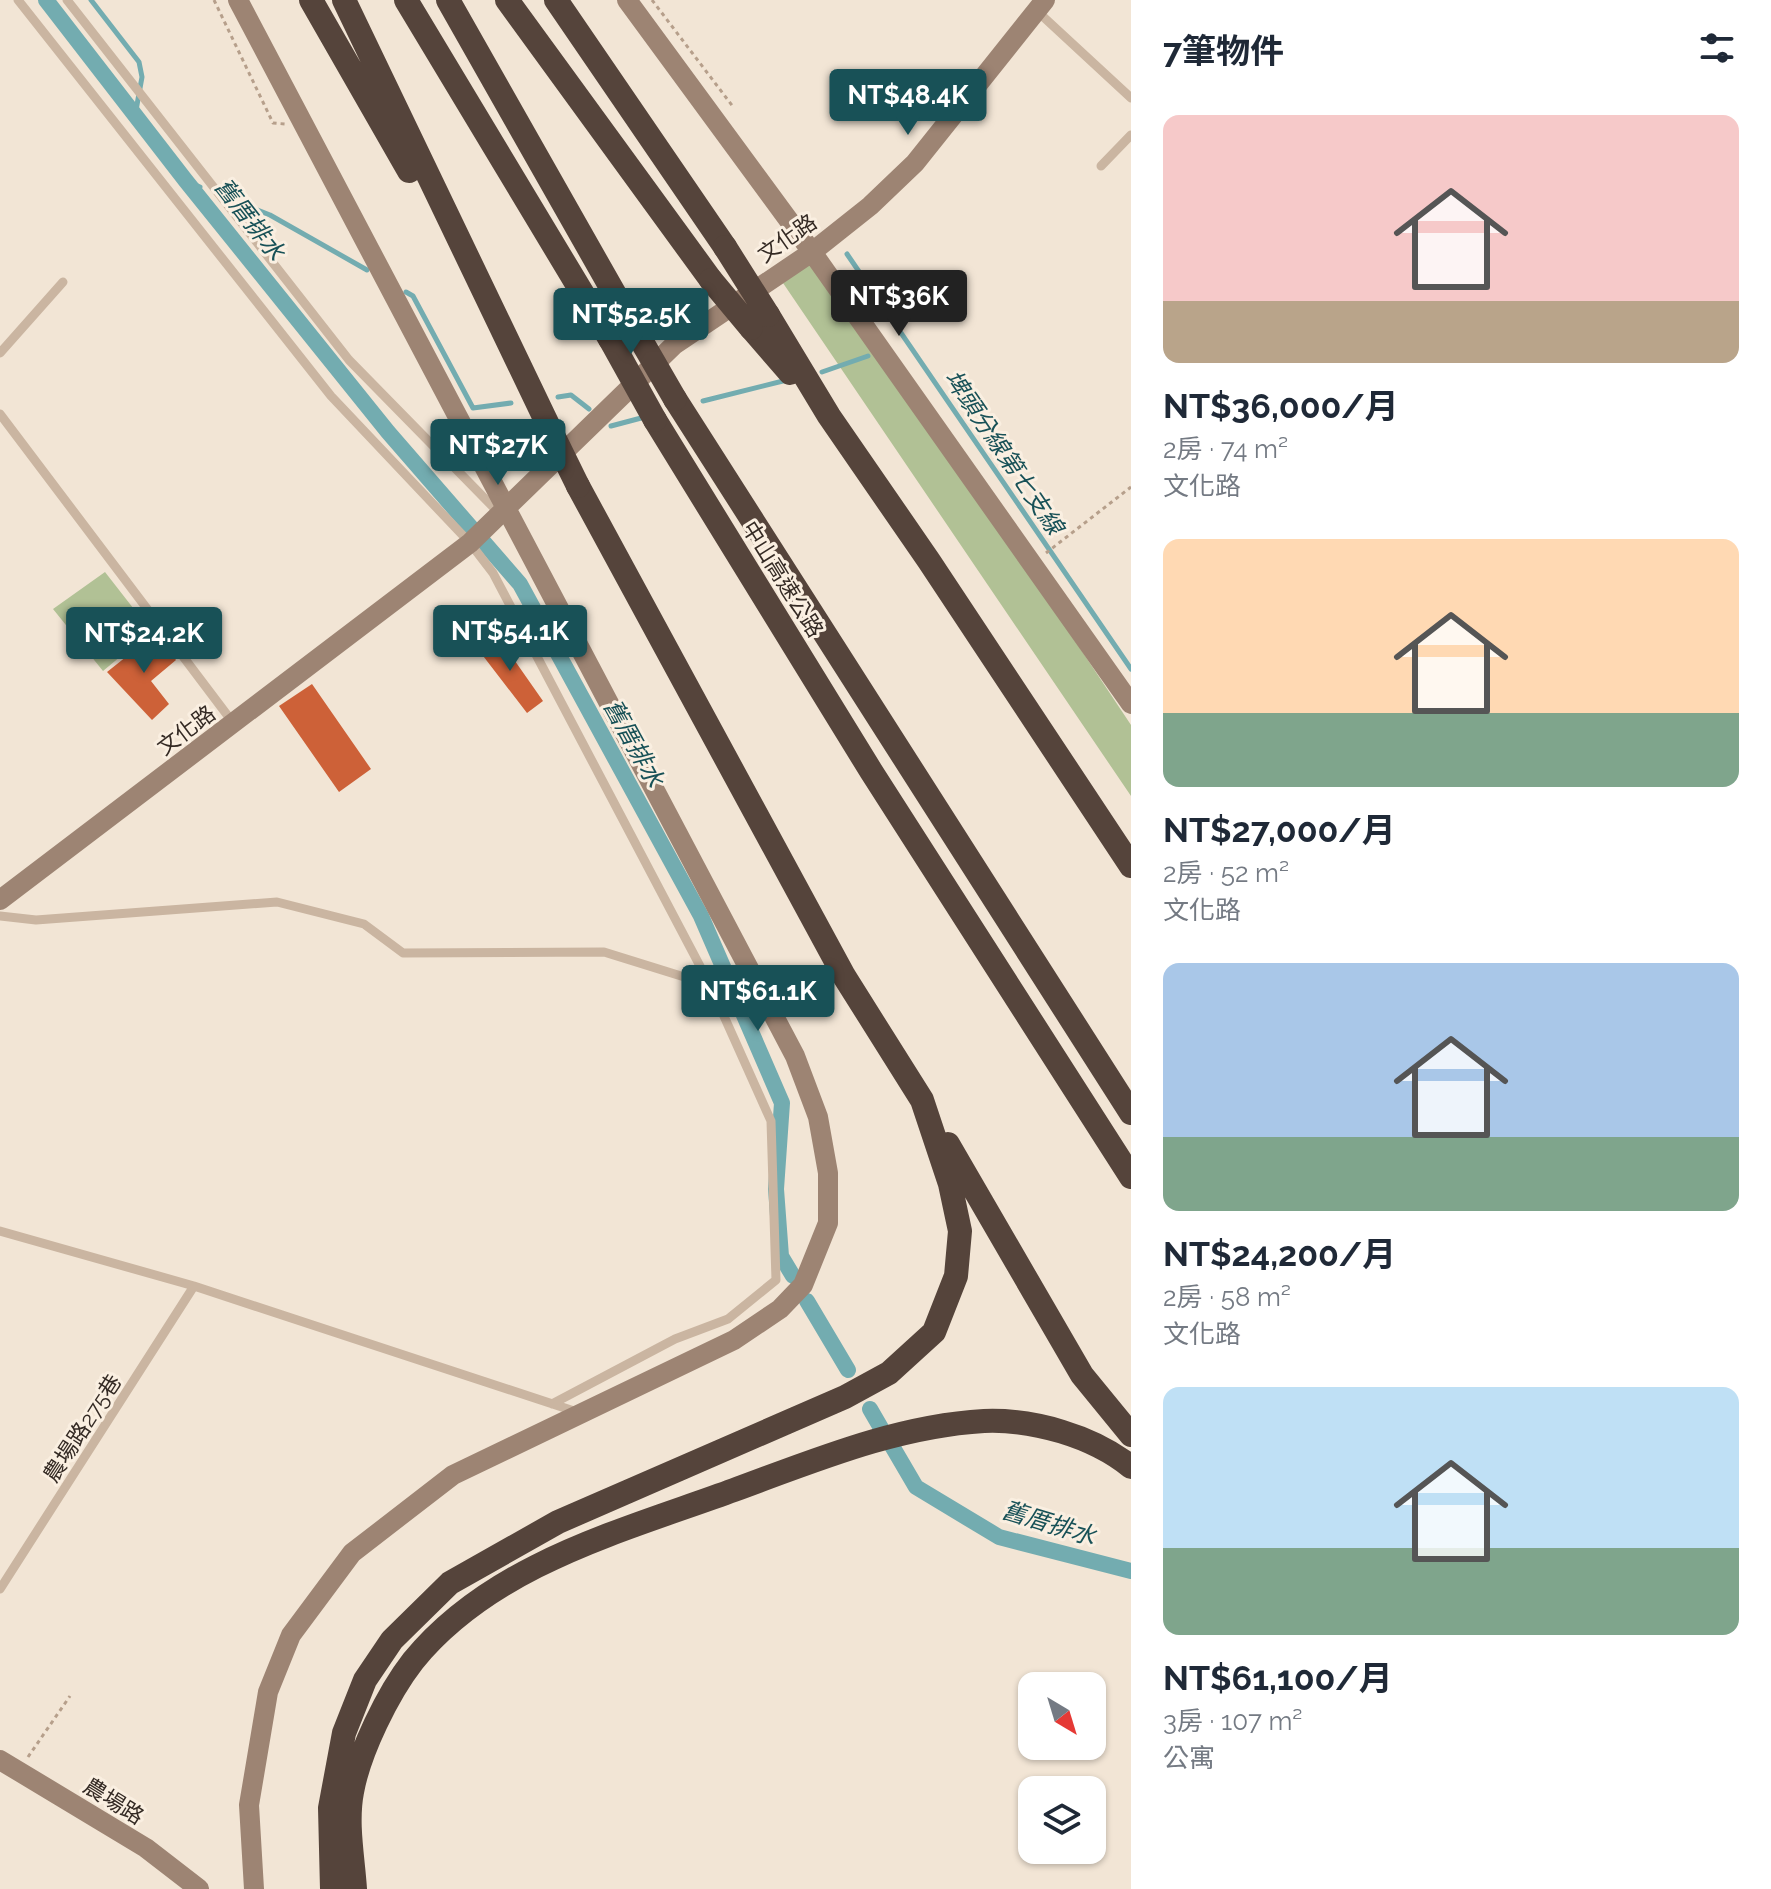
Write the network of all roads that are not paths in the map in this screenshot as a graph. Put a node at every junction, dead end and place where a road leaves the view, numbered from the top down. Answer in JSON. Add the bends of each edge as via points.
{"nodes":[{"id":1,"x":18,"y":0,"type":"edge"},
{"id":2,"x":67,"y":0,"type":"edge"},
{"id":3,"x":238,"y":0,"type":"edge"},
{"id":4,"x":311,"y":0,"type":"edge"},
{"id":5,"x":344,"y":0,"type":"edge"},
{"id":6,"x":406,"y":0,"type":"edge"},
{"id":7,"x":448,"y":0,"type":"edge"},
{"id":8,"x":507,"y":0,"type":"edge"},
{"id":9,"x":556,"y":0,"type":"edge"},
{"id":10,"x":627,"y":0,"type":"edge"},
{"id":11,"x":1041,"y":5,"type":"edge"},
{"id":12,"x":1131,"y":98,"type":"edge"},
{"id":13,"x":1131,"y":135,"type":"edge"},
{"id":14,"x":1101,"y":166,"type":"dead end"},
{"id":15,"x":812,"y":252,"type":"junction"},
{"id":16,"x":63,"y":282,"type":"dead end"},
{"id":17,"x":760,"y":321,"type":"junction"},
{"id":18,"x":501,"y":333,"type":"junction"},
{"id":19,"x":0,"y":353,"type":"edge"},
{"id":20,"x":0,"y":414,"type":"edge"},
{"id":21,"x":500,"y":515,"type":"junction"},
{"id":22,"x":472,"y":540,"type":"junction"},
{"id":23,"x":1131,"y":704,"type":"edge"},
{"id":24,"x":234,"y":724,"type":"junction"},
{"id":25,"x":1131,"y":866,"type":"edge"},
{"id":26,"x":0,"y":900,"type":"edge"},
{"id":27,"x":0,"y":916,"type":"edge"},
{"id":28,"x":710,"y":985,"type":"junction"},
{"id":29,"x":922,"y":1100,"type":"junction"},
{"id":30,"x":1131,"y":1113,"type":"edge"},
{"id":31,"x":1131,"y":1177,"type":"edge"},
{"id":32,"x":0,"y":1231,"type":"edge"},
{"id":33,"x":194,"y":1286,"type":"junction"},
{"id":34,"x":552,"y":1404,"type":"junction"},
{"id":35,"x":583,"y":1414,"type":"junction"},
{"id":36,"x":1131,"y":1435,"type":"edge"},
{"id":37,"x":1131,"y":1467,"type":"edge"},
{"id":38,"x":0,"y":1589,"type":"edge"},
{"id":39,"x":0,"y":1760,"type":"edge"},
{"id":40,"x":199,"y":1889,"type":"edge"},
{"id":41,"x":254,"y":1889,"type":"edge"},
{"id":42,"x":332,"y":1889,"type":"edge"},
{"id":43,"x":355,"y":1889,"type":"edge"}],
"edges":[{"from":1,"to":22,"type":"lane","via":[[331,396]]},
{"from":2,"to":21,"type":"lane","via":[[349,360]]},
{"from":3,"to":21,"type":"street"},
{"from":4,"to":18,"type":"highway"},
{"from":5,"to":18,"type":"highway"},
{"from":6,"to":31,"type":"highway","name":"中山高速公路","bridge":true,"via":[[871,771]]},
{"from":7,"to":30,"type":"highway","name":"中山高速公路","bridge":true,"via":[[675,399]]},
{"from":8,"to":17,"type":"highway","bridge":true,"via":[[711,280]]},
{"from":9,"to":17,"type":"highway","bridge":true,"via":[[725,247]]},
{"from":10,"to":15,"type":"street"},
{"from":11,"to":12,"type":"lane"},
{"from":11,"to":15,"type":"street","name":"文化路","via":[[915,163]]},
{"from":13,"to":14,"type":"lane"},
{"from":15,"to":21,"type":"street","name":"文化路","via":[[674,345]]},
{"from":15,"to":23,"type":"street"},
{"from":16,"to":19,"type":"lane"},
{"from":17,"to":25,"type":"highway","via":[[929,561]]},
{"from":18,"to":29,"type":"highway","bridge":true,"via":[[578,486],[844,976]]},
{"from":20,"to":24,"type":"lane"},
{"from":21,"to":22,"type":"street","name":"文化路"},
{"from":21,"to":35,"type":"street","via":[[795,1056],[818,1117],[828,1173],[828,1223],[803,1285],[780,1309],[734,1340]]},
{"from":22,"to":24,"type":"street","name":"文化路"},
{"from":22,"to":28,"type":"lane"},
{"from":24,"to":26,"type":"street","name":"文化路"},
{"from":27,"to":28,"type":"lane","via":[[36,920],[277,902],[364,924],[403,953],[604,952]]},
{"from":28,"to":34,"type":"lane","via":[[771,1121],[776,1280],[728,1319],[675,1339]]},
{"from":29,"to":36,"type":"highway","via":[[1082,1375]]},
{"from":29,"to":42,"type":"highway","via":[[960,1231],[956,1276],[934,1332],[889,1373],[845,1397],[558,1522],[450,1583],[392,1640],[365,1680],[344,1733],[330,1808]]},
{"from":32,"to":33,"type":"lane"},
{"from":33,"to":34,"type":"lane"},
{"from":33,"to":38,"type":"lane","name":"農場路275巷"},
{"from":34,"to":35,"type":"lane"},
{"from":35,"to":41,"type":"street","via":[[453,1475],[352,1553],[291,1635],[268,1692],[249,1805]]},
{"from":37,"to":43,"type":"highway","via":[[1048,1427],[987,1421],[915,1428],[569,1550],[510,1581],[458,1617],[413,1661],[392,1692],[352,1792]]},
{"from":39,"to":40,"type":"street","name":"農場路","via":[[146,1848]]}]}
